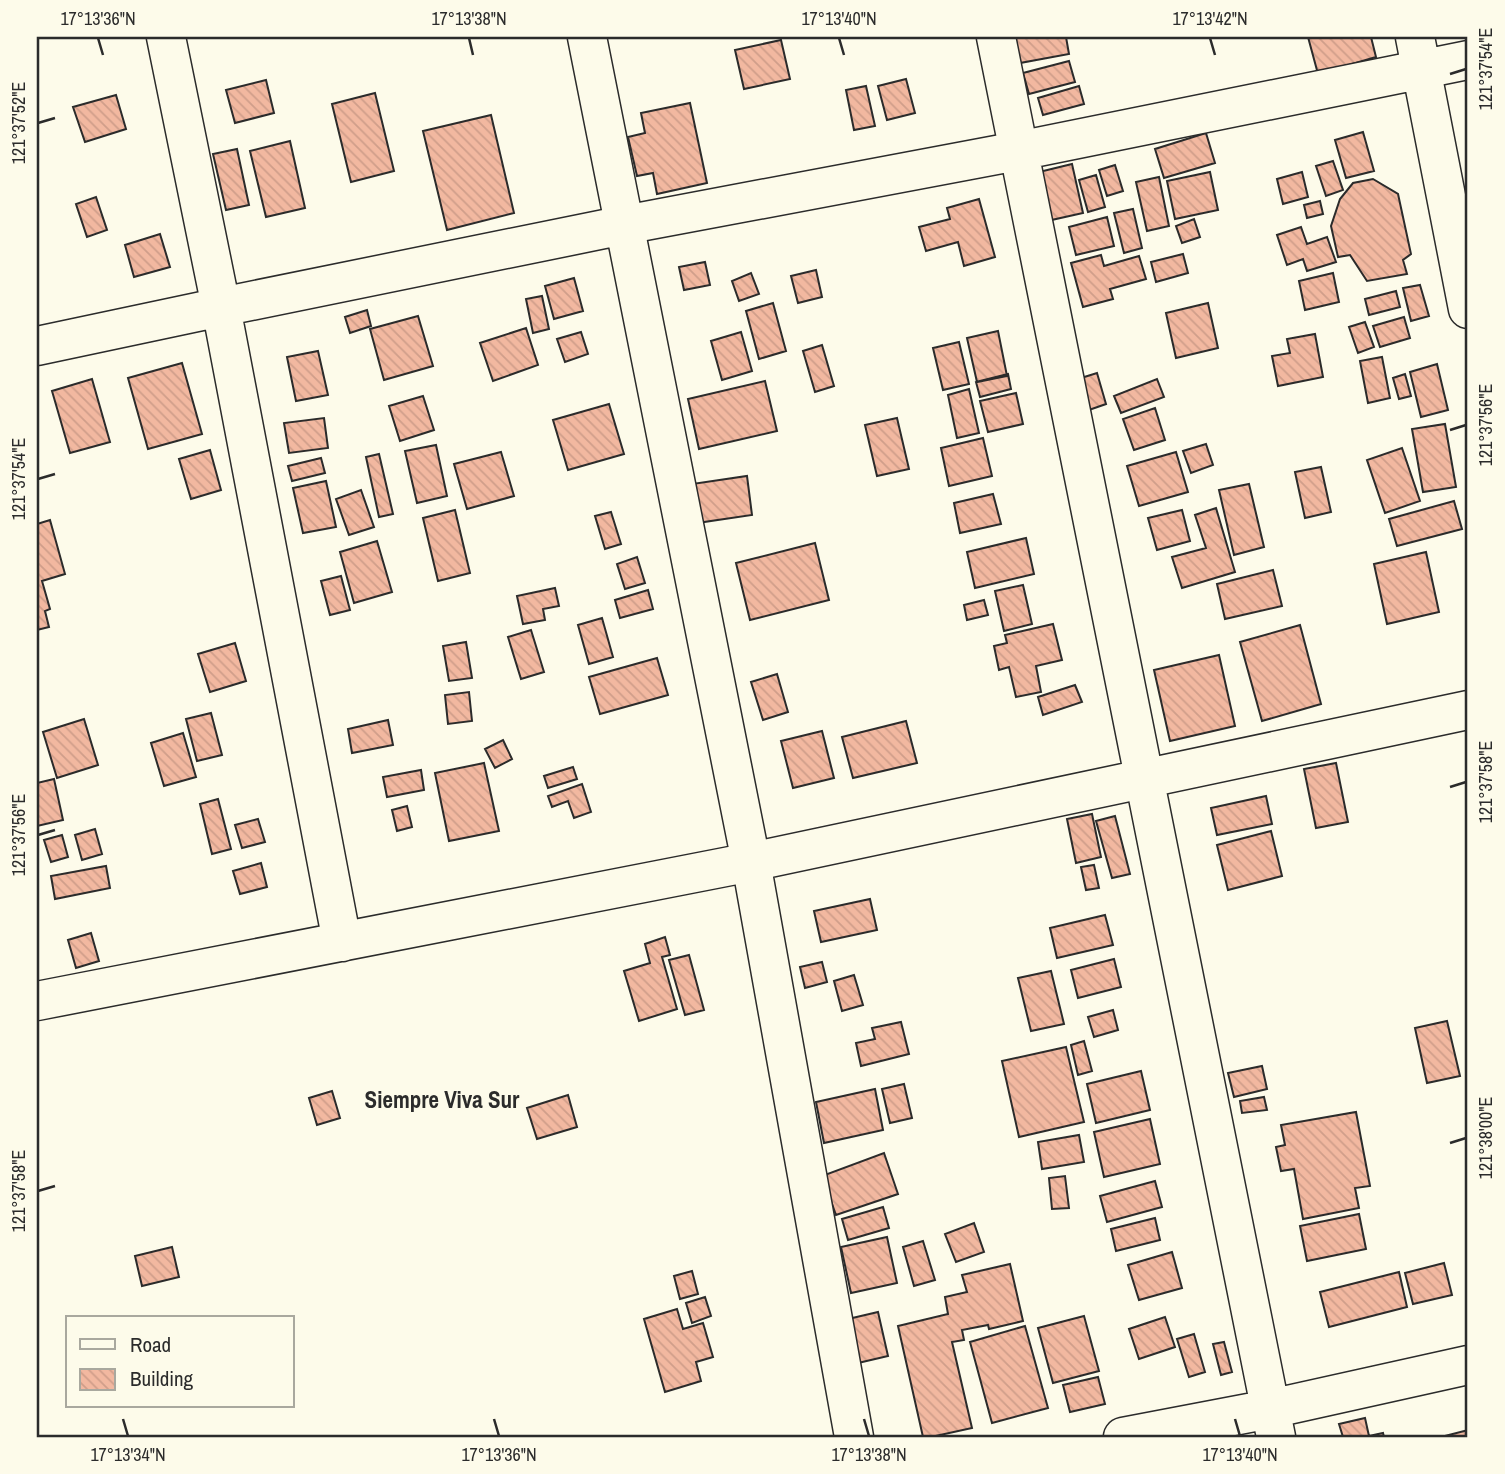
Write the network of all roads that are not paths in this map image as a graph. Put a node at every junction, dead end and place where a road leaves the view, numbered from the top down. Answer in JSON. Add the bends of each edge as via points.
{"nodes":[{"id":1,"x":166,"y":37,"type":"edge"},
{"id":2,"x":587,"y":37,"type":"edge"},
{"id":3,"x":996,"y":37,"type":"edge"},
{"id":4,"x":1419,"y":53,"type":"edge"},
{"id":5,"x":1468,"y":60,"type":"edge"},
{"id":6,"x":1018,"y":151,"type":"junction"},
{"id":7,"x":624,"y":225,"type":"junction"},
{"id":8,"x":221,"y":307,"type":"junction"},
{"id":9,"x":1468,"y":309,"type":"edge"},
{"id":10,"x":37,"y":346,"type":"edge"},
{"id":11,"x":1468,"y":710,"type":"edge"},
{"id":12,"x":1143,"y":778,"type":"junction"},
{"id":13,"x":751,"y":862,"type":"junction"},
{"id":14,"x":342,"y":942,"type":"junction"},
{"id":15,"x":37,"y":1001,"type":"edge"},
{"id":16,"x":1468,"y":1366,"type":"edge"},
{"id":17,"x":1273,"y":1423,"type":"edge"},
{"id":18,"x":854,"y":1437,"type":"edge"},
{"id":19,"x":1123,"y":1437,"type":"edge"}],
"edges":[{"from":1,"to":8,"type":"street"},
{"from":2,"to":7,"type":"street"},
{"from":3,"to":6,"type":"street"},
{"from":4,"to":5,"type":"street"},
{"from":4,"to":6,"type":"street"},
{"from":4,"to":9,"type":"street"},
{"from":6,"to":7,"type":"street"},
{"from":6,"to":12,"type":"street"},
{"from":7,"to":8,"type":"street"},
{"from":7,"to":13,"type":"street"},
{"from":8,"to":10,"type":"street"},
{"from":8,"to":14,"type":"street"},
{"from":11,"to":12,"type":"street"},
{"from":12,"to":13,"type":"street"},
{"from":12,"to":17,"type":"street"},
{"from":13,"to":14,"type":"street"},
{"from":13,"to":18,"type":"street"},
{"from":14,"to":15,"type":"street"},
{"from":16,"to":17,"type":"street"},
{"from":17,"to":19,"type":"street"}]}
